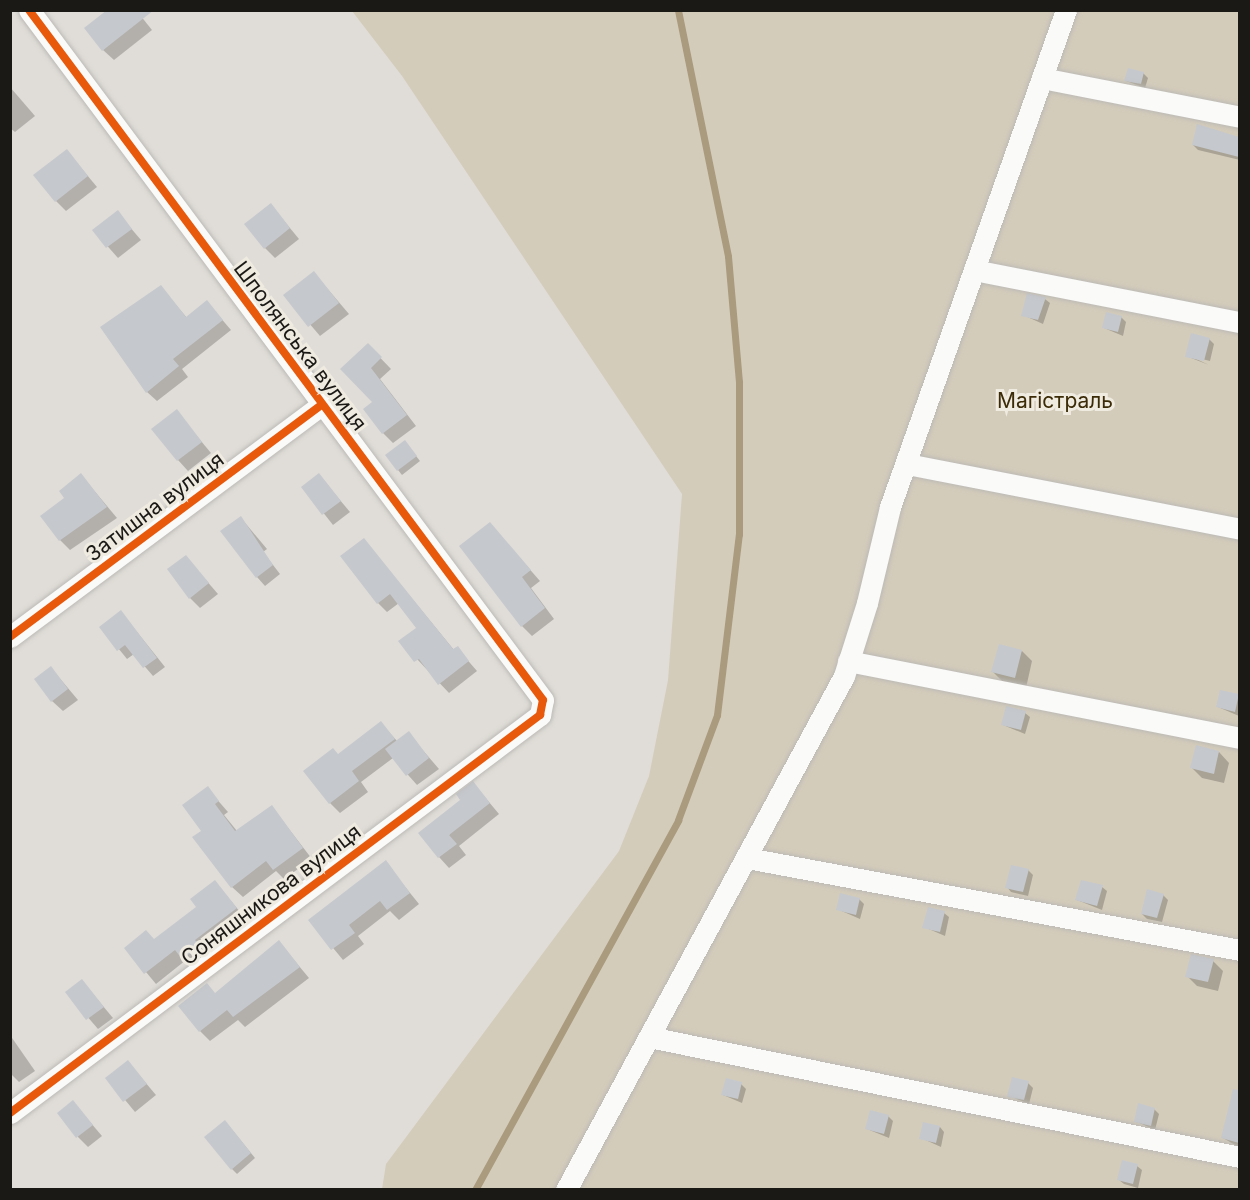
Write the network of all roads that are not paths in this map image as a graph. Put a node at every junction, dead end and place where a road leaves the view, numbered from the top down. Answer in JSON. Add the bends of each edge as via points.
{"nodes":[{"id":1,"x":29,"y":10,"type":"edge"},
{"id":2,"x":1066,"y":10,"type":"edge"},
{"id":3,"x":1042,"y":78,"type":"junction"},
{"id":4,"x":1239,"y":117,"type":"edge"},
{"id":5,"x":974,"y":270,"type":"junction"},
{"id":6,"x":1239,"y":322,"type":"edge"},
{"id":7,"x":321,"y":405,"type":"junction"},
{"id":8,"x":908,"y":464,"type":"junction"},
{"id":9,"x":1239,"y":529,"type":"edge"},
{"id":10,"x":10,"y":637,"type":"edge"},
{"id":11,"x":848,"y":661,"type":"junction"},
{"id":12,"x":543,"y":700,"type":"joint"},
{"id":13,"x":1239,"y":738,"type":"edge"},
{"id":14,"x":747,"y":858,"type":"junction"},
{"id":15,"x":1239,"y":950,"type":"edge"},
{"id":16,"x":649,"y":1037,"type":"junction"},
{"id":17,"x":10,"y":1113,"type":"edge"},
{"id":18,"x":1239,"y":1157,"type":"edge"},
{"id":19,"x":566,"y":1190,"type":"edge"}],
"edges":[{"from":1,"to":7,"type":"street","name":"Шполянська вулиця"},
{"from":2,"to":3,"type":"street"},
{"from":3,"to":4,"type":"street"},
{"from":3,"to":5,"type":"street"},
{"from":5,"to":6,"type":"street"},
{"from":5,"to":8,"type":"street"},
{"from":7,"to":10,"type":"street","name":"Затишна вулиця"},
{"from":7,"to":12,"type":"street","name":"Шполянська вулиця"},
{"from":8,"to":9,"type":"street"},
{"from":8,"to":11,"type":"street","via":[[890,507]]},
{"from":11,"to":13,"type":"street"},
{"from":11,"to":14,"type":"street"},
{"from":12,"to":17,"type":"street","name":"Соняшникова вулиця","via":[[540,715]]},
{"from":14,"to":15,"type":"street"},
{"from":14,"to":16,"type":"street"},
{"from":16,"to":18,"type":"street"},
{"from":16,"to":19,"type":"street"}]}
